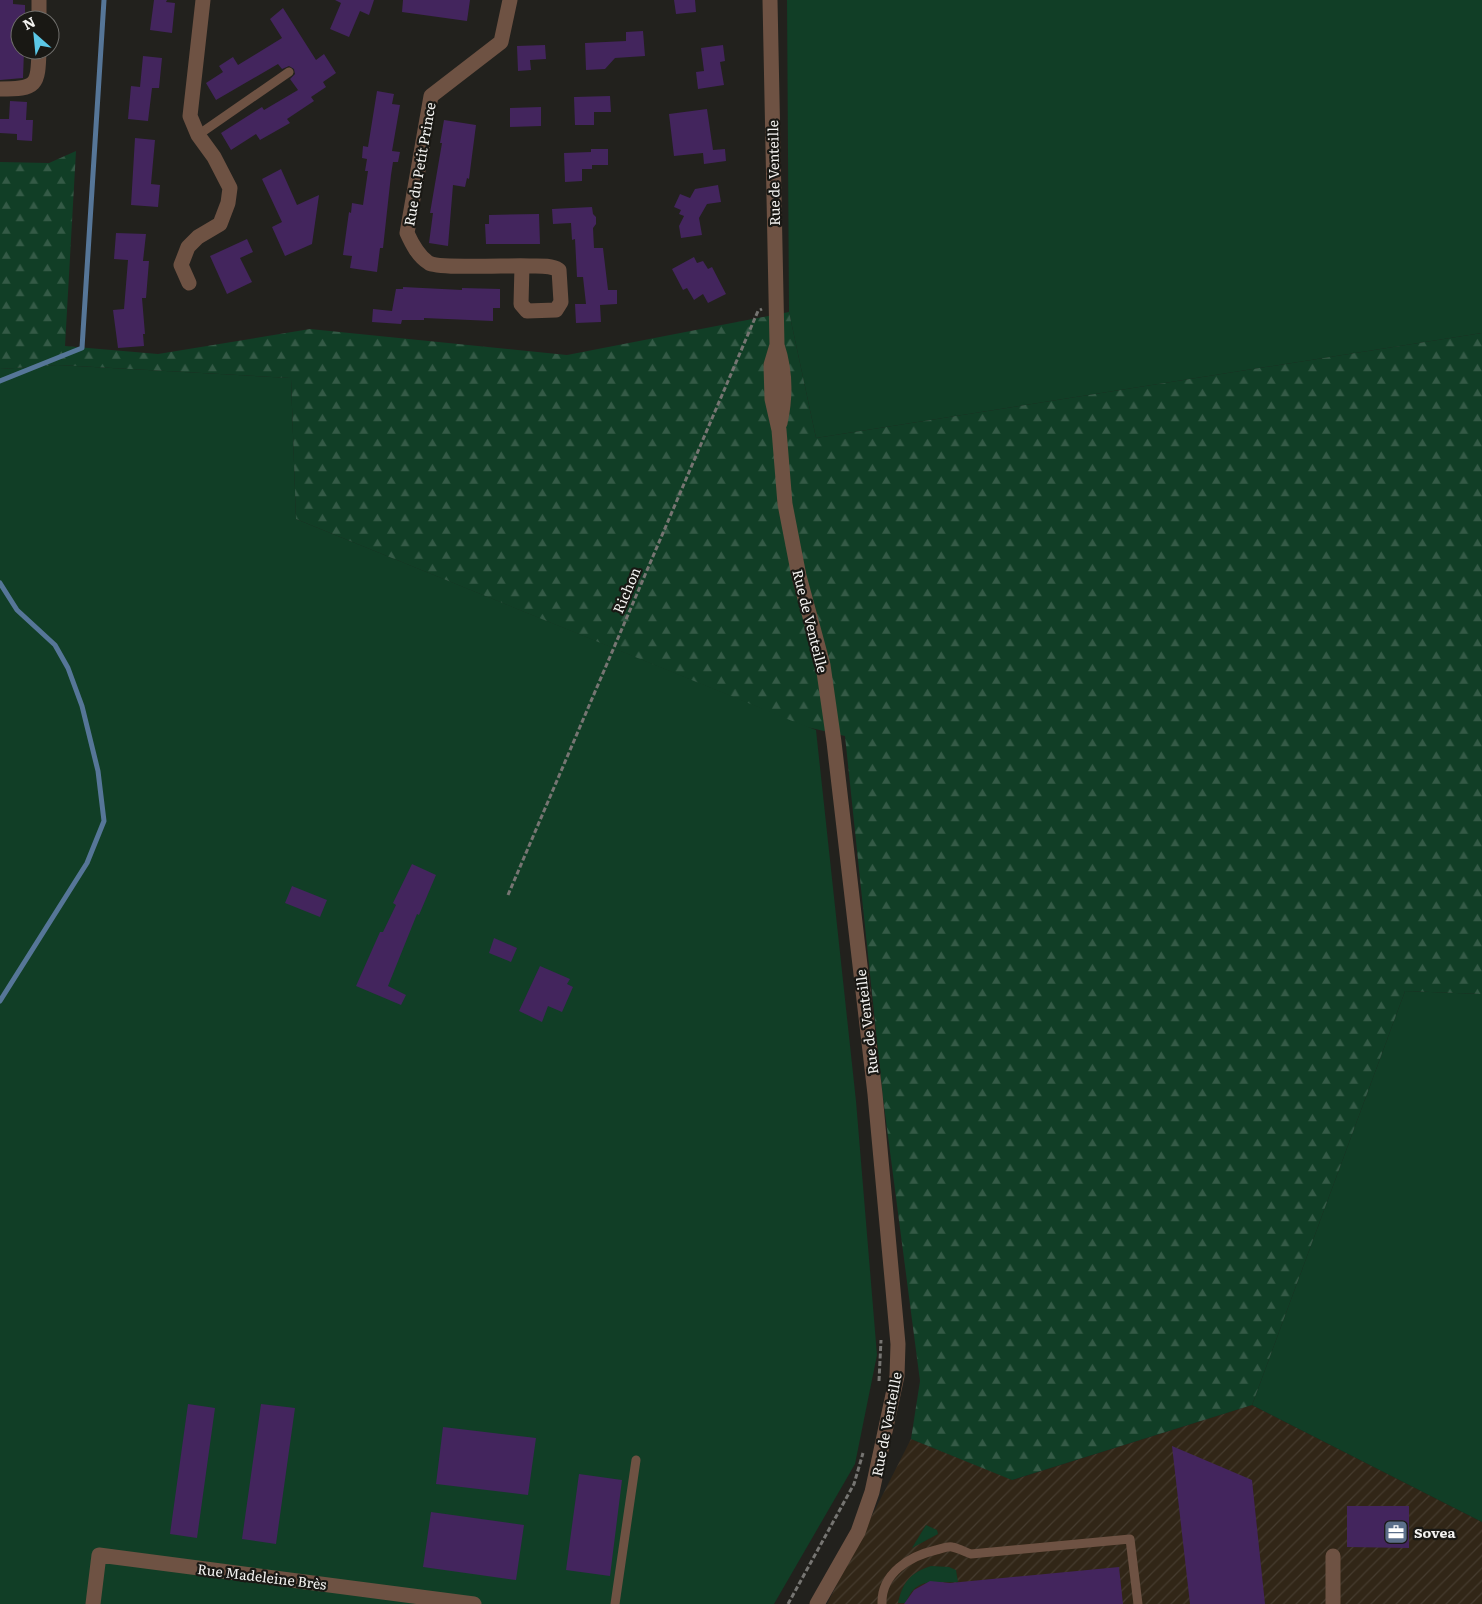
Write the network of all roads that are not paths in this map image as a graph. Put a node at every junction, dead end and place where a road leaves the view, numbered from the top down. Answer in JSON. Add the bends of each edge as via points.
{"nodes":[{"id":1,"x":202,"y":0,"type":"edge"},
{"id":2,"x":510,"y":0,"type":"edge"},
{"id":3,"x":770,"y":0,"type":"edge"},
{"id":4,"x":38,"y":60,"type":"edge"},
{"id":5,"x":289,"y":72,"type":"dead end"},
{"id":6,"x":0,"y":88,"type":"edge"},
{"id":7,"x":198,"y":135,"type":"junction"},
{"id":8,"x":522,"y":266,"type":"dead end"},
{"id":9,"x":189,"y":282,"type":"dead end"},
{"id":10,"x":636,"y":1460,"type":"dead end"},
{"id":11,"x":1333,"y":1556,"type":"dead end"},
{"id":12,"x":93,"y":1604,"type":"edge"},
{"id":13,"x":474,"y":1604,"type":"edge"},
{"id":14,"x":615,"y":1604,"type":"edge"},
{"id":15,"x":817,"y":1604,"type":"edge"},
{"id":16,"x":882,"y":1604,"type":"edge"},
{"id":17,"x":1138,"y":1604,"type":"edge"},
{"id":18,"x":1333,"y":1604,"type":"edge"}],
"edges":[{"from":1,"to":7,"type":"street","via":[[190,116]]},
{"from":2,"to":8,"type":"street","name":"Rue du Petit Prince","via":[[501,42],[431,96],[407,233],[416,250],[431,264]]},
{"from":3,"to":15,"type":"street","name":"Rue de Venteille","via":[[777,345],[783,365],[785,400],[779,430],[785,504],[799,576],[823,665],[834,742],[875,1094],[898,1344],[897,1376],[872,1492],[858,1532]]},
{"from":4,"to":6,"type":"street","via":[[38,76],[32,85],[20,89]]},
{"from":5,"to":7,"type":"lane"},
{"from":7,"to":9,"type":"street","via":[[230,188],[220,224],[188,247],[181,265]]},
{"from":10,"to":14,"type":"lane"},
{"from":11,"to":18,"type":"street"},
{"from":12,"to":13,"type":"street","name":"Rue Madeleine Brès","via":[[99,1555]]},
{"from":16,"to":17,"type":"lane","via":[[887,1583],[898,1567],[915,1556],[934,1550],[951,1547],[971,1554],[1130,1539]]}]}
